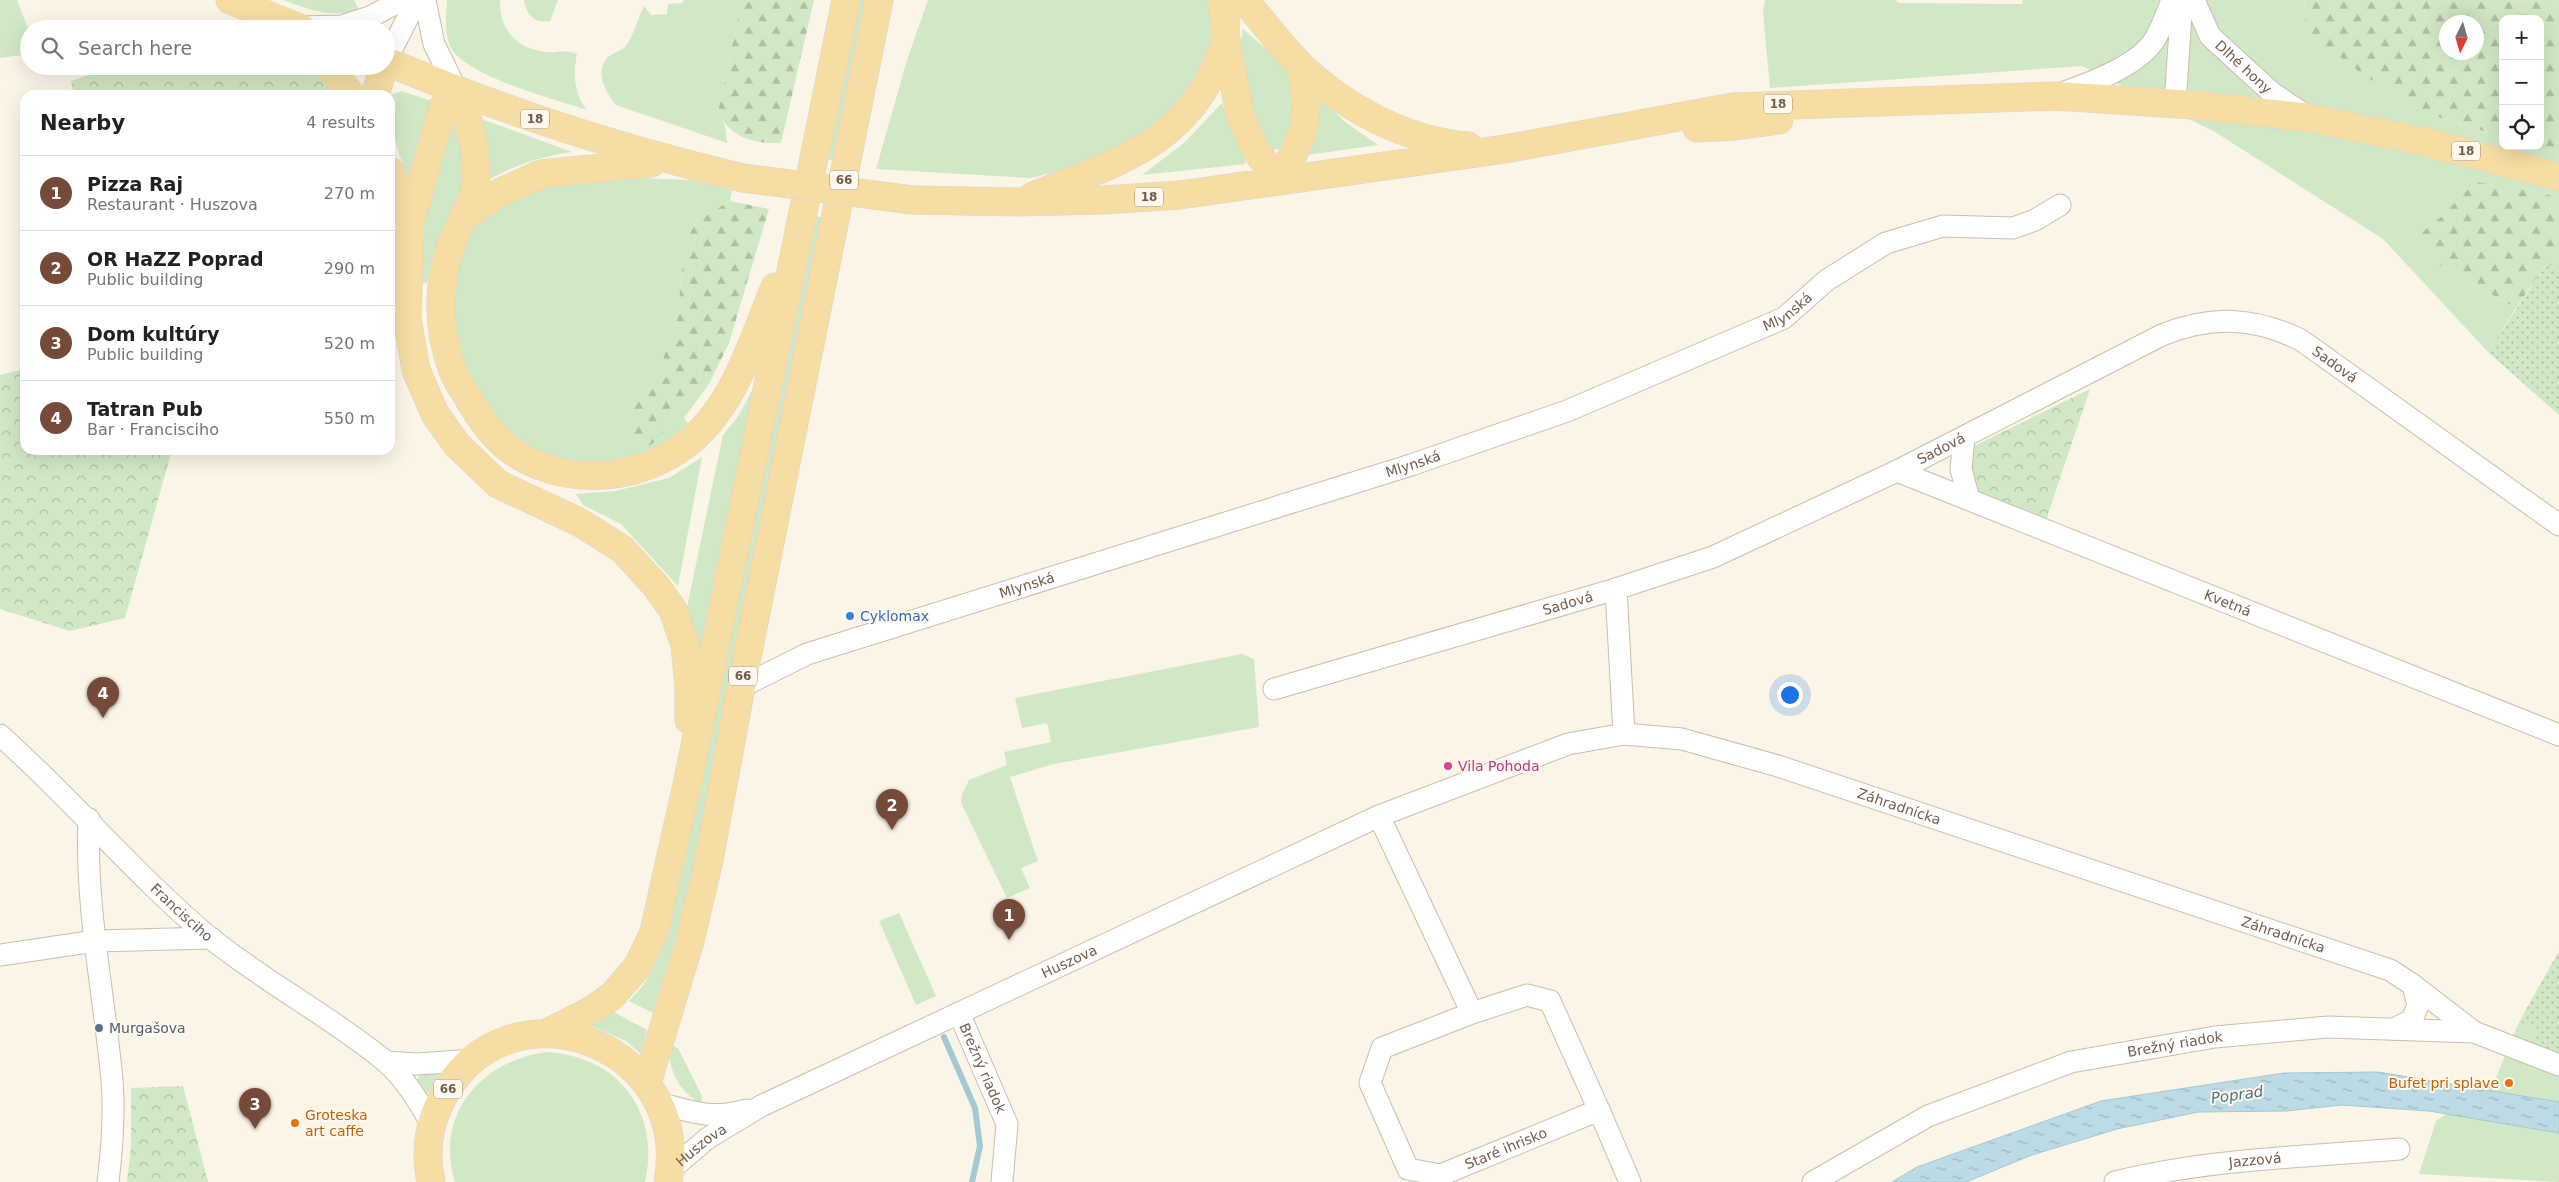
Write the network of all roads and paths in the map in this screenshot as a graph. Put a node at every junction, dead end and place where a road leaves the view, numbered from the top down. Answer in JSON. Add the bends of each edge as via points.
{"nodes":[{"id":1,"x":230,"y":0,"type":"edge"},
{"id":2,"x":402,"y":0,"type":"edge"},
{"id":3,"x":417,"y":0,"type":"edge"},
{"id":4,"x":425,"y":0,"type":"edge"},
{"id":5,"x":846,"y":0,"type":"edge"},
{"id":6,"x":879,"y":0,"type":"edge"},
{"id":7,"x":898,"y":0,"type":"edge"},
{"id":8,"x":1221,"y":0,"type":"edge"},
{"id":9,"x":1244,"y":0,"type":"edge"},
{"id":10,"x":2172,"y":0,"type":"edge"},
{"id":11,"x":2182,"y":0,"type":"edge"},
{"id":12,"x":2194,"y":0,"type":"edge"},
{"id":13,"x":279,"y":20,"type":"edge"},
{"id":14,"x":361,"y":20,"type":"edge"},
{"id":15,"x":1226,"y":40,"type":"junction"},
{"id":16,"x":395,"y":43,"type":"edge"},
{"id":17,"x":1299,"y":64,"type":"junction"},
{"id":18,"x":395,"y":65,"type":"edge"},
{"id":19,"x":337,"y":75,"type":"edge"},
{"id":20,"x":381,"y":75,"type":"edge"},
{"id":21,"x":347,"y":90,"type":"edge"},
{"id":22,"x":377,"y":90,"type":"edge"},
{"id":23,"x":457,"y":92,"type":"junction"},
{"id":24,"x":861,"y":94,"type":"junction"},
{"id":25,"x":2056,"y":96,"type":"junction"},
{"id":26,"x":2175,"y":104,"type":"junction"},
{"id":27,"x":2310,"y":118,"type":"junction"},
{"id":28,"x":1505,"y":150,"type":"junction"},
{"id":29,"x":673,"y":162,"type":"junction"},
{"id":30,"x":2559,"y":177,"type":"edge"},
{"id":31,"x":1278,"y":181,"type":"junction"},
{"id":32,"x":395,"y":184,"type":"edge"},
{"id":33,"x":1018,"y":202,"type":"junction"},
{"id":34,"x":2060,"y":205,"type":"dead end"},
{"id":35,"x":466,"y":215,"type":"junction"},
{"id":36,"x":410,"y":223,"type":"junction"},
{"id":37,"x":799,"y":228,"type":"junction"},
{"id":38,"x":1964,"y":438,"type":"junction"},
{"id":39,"x":1897,"y":471,"type":"junction"},
{"id":40,"x":1970,"y":499,"type":"junction"},
{"id":41,"x":2559,"y":525,"type":"edge"},
{"id":42,"x":1616,"y":589,"type":"junction"},
{"id":43,"x":741,"y":687,"type":"junction"},
{"id":44,"x":1274,"y":689,"type":"dead end"},
{"id":45,"x":0,"y":734,"type":"edge"},
{"id":46,"x":1624,"y":734,"type":"junction"},
{"id":47,"x":2559,"y":735,"type":"edge"},
{"id":48,"x":688,"y":780,"type":"junction"},
{"id":49,"x":1379,"y":816,"type":"junction"},
{"id":50,"x":89,"y":819,"type":"junction"},
{"id":51,"x":211,"y":938,"type":"junction"},
{"id":52,"x":95,"y":941,"type":"junction"},
{"id":53,"x":0,"y":956,"type":"edge"},
{"id":54,"x":2413,"y":984,"type":"junction"},
{"id":55,"x":1472,"y":1012,"type":"junction"},
{"id":56,"x":959,"y":1013,"type":"junction"},
{"id":57,"x":2394,"y":1029,"type":"junction"},
{"id":58,"x":2474,"y":1032,"type":"junction"},
{"id":59,"x":544,"y":1034,"type":"junction"},
{"id":60,"x":474,"y":1060,"type":"junction"},
{"id":61,"x":386,"y":1062,"type":"junction"},
{"id":62,"x":2559,"y":1065,"type":"edge"},
{"id":63,"x":653,"y":1093,"type":"junction"},
{"id":64,"x":761,"y":1106,"type":"junction"},
{"id":65,"x":1599,"y":1110,"type":"junction"},
{"id":66,"x":432,"y":1125,"type":"junction"},
{"id":67,"x":2399,"y":1149,"type":"dead end"},
{"id":68,"x":669,"y":1176,"type":"edge"},
{"id":69,"x":429,"y":1180,"type":"edge"},
{"id":70,"x":108,"y":1182,"type":"edge"},
{"id":71,"x":1002,"y":1182,"type":"edge"},
{"id":72,"x":1630,"y":1182,"type":"edge"},
{"id":73,"x":1813,"y":1182,"type":"edge"},
{"id":74,"x":2114,"y":1182,"type":"edge"}],
"edges":[{"from":1,"to":13,"type":"main road"},
{"from":2,"to":14,"type":"street"},
{"from":3,"to":16,"type":"street"},
{"from":4,"to":23,"type":"street","via":[[434,44]]},
{"from":5,"to":37,"type":"main road","number":"66"},
{"from":6,"to":24,"type":"main road","number":"66"},
{"from":7,"to":24,"type":"main road"},
{"from":8,"to":15,"type":"main road"},
{"from":9,"to":17,"type":"main road"},
{"from":10,"to":25,"type":"street","via":[[2155,40],[2128,64],[2094,82]]},
{"from":11,"to":26,"type":"street"},
{"from":12,"to":27,"type":"street","name":"Dlhé hony","via":[[2210,36],[2271,92]]},
{"from":15,"to":31,"type":"main road","via":[[1245,127],[1255,149]]},
{"from":15,"to":33,"type":"main road","via":[[1208,86],[1189,110],[1159,138],[1129,158]]},
{"from":17,"to":28,"type":"main road","via":[[1366,113],[1402,132],[1449,145]]},
{"from":17,"to":31,"type":"main road","via":[[1307,105],[1306,126],[1298,148]]},
{"from":18,"to":23,"type":"main road","number":"18"},
{"from":19,"to":21,"type":"main road"},
{"from":20,"to":22,"type":"main road"},
{"from":23,"to":29,"type":"main road","number":"18"},
{"from":23,"to":35,"type":"main road","via":[[467,114],[475,150],[476,182]]},
{"from":23,"to":36,"type":"main road","via":[[443,107]]},
{"from":24,"to":43,"type":"main road","number":"66"},
{"from":25,"to":26,"type":"main road","number":"18"},
{"from":25,"to":28,"type":"main road","number":"18","via":[[1946,98],[1735,126],[1611,130]]},
{"from":26,"to":27,"type":"main road","number":"18"},
{"from":27,"to":30,"type":"main road","number":"18","via":[[2430,143]]},
{"from":28,"to":31,"type":"main road","number":"18"},
{"from":29,"to":33,"type":"main road","number":"18","bridge":true,"via":[[743,178],[912,200]]},
{"from":29,"to":35,"type":"main road","via":[[541,174],[501,192]]},
{"from":31,"to":33,"type":"main road","number":"18","via":[[1140,198]]},
{"from":32,"to":36,"type":"main road"},
{"from":34,"to":43,"type":"street","name":"Mlynská","via":[[2013,228],[1944,226],[1886,243],[1827,280],[1784,318],[1567,411],[1411,465],[807,654]]},
{"from":35,"to":37,"type":"main road","via":[[456,233],[441,280],[441,326],[453,372],[475,411],[507,448],[546,469],[589,476],[623,474],[662,460],[689,442],[704,426],[734,383]]},
{"from":36,"to":48,"type":"main road","via":[[407,319],[416,370],[435,414],[456,445],[498,484],[579,522],[622,549],[673,610],[685,645],[689,687]]},
{"from":37,"to":48,"type":"main road","number":"66"},
{"from":38,"to":39,"type":"street","name":"Sadová"},
{"from":38,"to":40,"type":"street","via":[[1961,469]]},
{"from":38,"to":41,"type":"street","name":"Sadová","via":[[2171,331],[2201,322],[2242,320],[2301,340]]},
{"from":39,"to":40,"type":"street","name":"Kvetná"},
{"from":39,"to":42,"type":"street","name":"Sadová","via":[[1713,557]]},
{"from":40,"to":47,"type":"street","name":"Kvetná"},
{"from":42,"to":44,"type":"street","name":"Sadová"},
{"from":42,"to":46,"type":"street"},
{"from":43,"to":63,"type":"main road","number":"66","via":[[709,860]]},
{"from":45,"to":50,"type":"street","name":"Francisciho"},
{"from":46,"to":49,"type":"street","name":"Záhradnícka","via":[[1568,744]]},
{"from":46,"to":54,"type":"street","name":"Záhradnícka","via":[[1682,739],[1778,766],[2390,970]]},
{"from":48,"to":59,"type":"main road","number":"66","via":[[654,932],[638,966],[613,996]]},
{"from":49,"to":55,"type":"street"},
{"from":49,"to":56,"type":"street","name":"Huszova"},
{"from":50,"to":51,"type":"street","name":"Francisciho","via":[[172,904]]},
{"from":50,"to":52,"type":"street"},
{"from":51,"to":52,"type":"street"},
{"from":51,"to":61,"type":"street","name":"Francisciho"},
{"from":52,"to":53,"type":"street"},
{"from":52,"to":70,"type":"street","via":[[112,1082],[112,1149]]},
{"from":54,"to":57,"type":"street","via":[[2418,1005],[2412,1020]]},
{"from":54,"to":58,"type":"street","name":"Záhradnícka"},
{"from":55,"to":65,"type":"street","name":"Staré ihrisko","via":[[1527,995],[1550,1002]]},
{"from":55,"to":65,"type":"street","name":"Staré ihrisko","via":[[1382,1048],[1370,1083],[1408,1170],[1441,1175]]},
{"from":56,"to":64,"type":"street","name":"Huszova"},
{"from":56,"to":71,"type":"street","name":"Brežný riadok","via":[[1007,1124]]},
{"from":57,"to":58,"type":"street","name":"Brežný riadok"},
{"from":57,"to":73,"type":"street","name":"Brežný riadok","via":[[2328,1027],[2215,1037],[2071,1062],[1928,1116]]},
{"from":58,"to":62,"type":"street","name":"Brežný riadok"},
{"from":59,"to":60,"type":"main road","number":"66","via":[[508,1041]]},
{"from":59,"to":63,"type":"main road","number":"66","via":[[571,1036],[596,1043],[624,1060]]},
{"from":60,"to":61,"type":"street","via":[[417,1064]]},
{"from":60,"to":66,"type":"main road","number":"66","via":[[443,1095]]},
{"from":61,"to":66,"type":"street","name":"Francisciho","via":[[416,1096]]},
{"from":63,"to":64,"type":"street","name":"Huszova","via":[[708,1116],[730,1115]]},
{"from":63,"to":68,"type":"main road","number":"66","via":[[667,1124]]},
{"from":64,"to":68,"type":"street","name":"Huszova","via":[[708,1138]]},
{"from":65,"to":72,"type":"street"},
{"from":66,"to":69,"type":"main road","number":"66","via":[[428,1150]]},
{"from":67,"to":74,"type":"street","name":"Jazzová","via":[[2204,1165]]}]}
